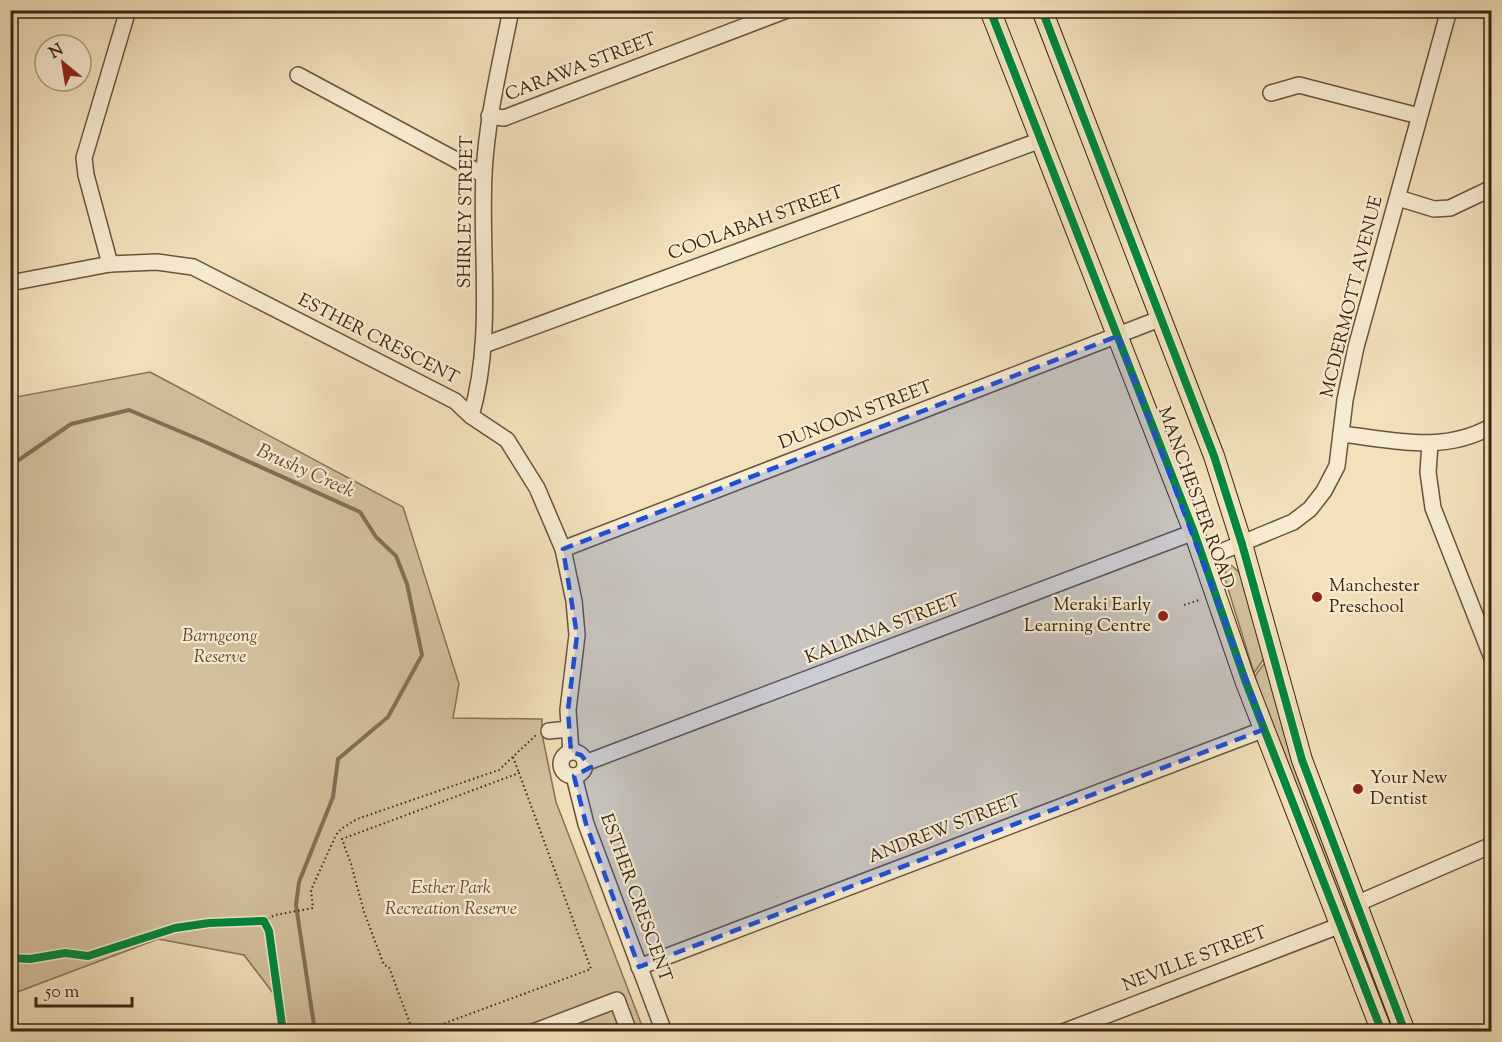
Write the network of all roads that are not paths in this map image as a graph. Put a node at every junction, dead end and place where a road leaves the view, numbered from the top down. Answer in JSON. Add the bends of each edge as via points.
{"nodes":[{"id":1,"x":128,"y":10,"type":"edge"},
{"id":2,"x":511,"y":10,"type":"edge"},
{"id":3,"x":787,"y":10,"type":"edge"},
{"id":4,"x":990,"y":10,"type":"edge"},
{"id":5,"x":1042,"y":10,"type":"edge"},
{"id":6,"x":1449,"y":10,"type":"edge"},
{"id":7,"x":298,"y":75,"type":"dead end"},
{"id":8,"x":1271,"y":93,"type":"dead end"},
{"id":9,"x":489,"y":116,"type":"junction"},
{"id":10,"x":1419,"y":116,"type":"junction"},
{"id":11,"x":1041,"y":140,"type":"junction"},
{"id":12,"x":484,"y":175,"type":"junction"},
{"id":13,"x":1491,"y":188,"type":"edge"},
{"id":14,"x":1398,"y":198,"type":"junction"},
{"id":15,"x":110,"y":264,"type":"junction"},
{"id":16,"x":10,"y":283,"type":"edge"},
{"id":17,"x":1162,"y":318,"type":"junction"},
{"id":18,"x":1118,"y":336,"type":"junction"},
{"id":19,"x":484,"y":345,"type":"junction"},
{"id":20,"x":471,"y":416,"type":"junction"},
{"id":21,"x":1491,"y":426,"type":"edge"},
{"id":22,"x":1341,"y":434,"type":"junction"},
{"id":23,"x":1430,"y":444,"type":"junction"},
{"id":24,"x":1194,"y":532,"type":"junction"},
{"id":25,"x":1242,"y":544,"type":"junction"},
{"id":26,"x":564,"y":549,"type":"junction"},
{"id":27,"x":1204,"y":559,"type":"junction"},
{"id":28,"x":1487,"y":634,"type":"edge"},
{"id":29,"x":1491,"y":658,"type":"edge"},
{"id":30,"x":569,"y":729,"type":"junction"},
{"id":31,"x":1265,"y":729,"type":"junction"},
{"id":32,"x":549,"y":731,"type":"road end"},
{"id":33,"x":571,"y":752,"type":"junction"},
{"id":34,"x":585,"y":763,"type":"junction"},
{"id":35,"x":574,"y":776,"type":"junction"},
{"id":36,"x":1491,"y":845,"type":"edge"},
{"id":37,"x":1356,"y":904,"type":"junction"},
{"id":38,"x":1341,"y":926,"type":"junction"},
{"id":39,"x":639,"y":967,"type":"junction"},
{"id":40,"x":533,"y":1032,"type":"edge"},
{"id":41,"x":629,"y":1032,"type":"edge"},
{"id":42,"x":664,"y":1032,"type":"edge"},
{"id":43,"x":1063,"y":1032,"type":"edge"},
{"id":44,"x":1382,"y":1032,"type":"edge"},
{"id":45,"x":1405,"y":1032,"type":"edge"}],
"edges":[{"from":1,"to":15,"type":"street","via":[[84,158]]},
{"from":2,"to":9,"type":"street","name":"SHIRLEY STREET"},
{"from":3,"to":9,"type":"street","name":"CARAWA STREET","via":[[504,118]]},
{"from":4,"to":11,"type":"main road","name":"MANCHESTER ROAD"},
{"from":5,"to":17,"type":"main road","name":"MANCHESTER ROAD"},
{"from":6,"to":10,"type":"street","name":"MCDERMOTT AVENUE"},
{"from":7,"to":12,"type":"street"},
{"from":8,"to":10,"type":"street","via":[[1299,85]]},
{"from":9,"to":12,"type":"street","name":"SHIRLEY STREET"},
{"from":10,"to":14,"type":"street","name":"MCDERMOTT AVENUE"},
{"from":11,"to":18,"type":"main road","name":"MANCHESTER ROAD"},
{"from":11,"to":19,"type":"street","name":"COOLABAH STREET"},
{"from":12,"to":19,"type":"street","name":"SHIRLEY STREET"},
{"from":13,"to":14,"type":"street","via":[[1450,208],[1434,209]]},
{"from":14,"to":22,"type":"street","name":"MCDERMOTT AVENUE","via":[[1356,346]]},
{"from":15,"to":16,"type":"street","name":"ESTHER CRESCENT"},
{"from":15,"to":20,"type":"street","name":"ESTHER CRESCENT","via":[[157,262],[193,267],[455,400]]},
{"from":17,"to":18,"type":"street","name":"DUNOON STREET"},
{"from":17,"to":25,"type":"main road","name":"MANCHESTER ROAD"},
{"from":18,"to":24,"type":"main road","name":"MANCHESTER ROAD"},
{"from":18,"to":26,"type":"street","name":"DUNOON STREET"},
{"from":19,"to":20,"type":"street","name":"SHIRLEY STREET","via":[[480,384]]},
{"from":20,"to":26,"type":"street","name":"ESTHER CRESCENT","via":[[507,440],[537,488]]},
{"from":21,"to":23,"type":"street","via":[[1463,440]]},
{"from":22,"to":23,"type":"street"},
{"from":22,"to":25,"type":"street","name":"MCDERMOTT AVENUE","via":[[1337,466],[1310,509],[1293,522]]},
{"from":23,"to":28,"type":"street","via":[[1428,472],[1433,508]]},
{"from":24,"to":27,"type":"main road","name":"MANCHESTER ROAD"},
{"from":24,"to":34,"type":"street","name":"KALIMNA STREET"},
{"from":25,"to":27,"type":"street","name":"MCDERMOTT AVENUE"},
{"from":25,"to":37,"type":"main road","name":"MANCHESTER ROAD","via":[[1302,760]]},
{"from":26,"to":30,"type":"street","name":"ESTHER CRESCENT","via":[[578,634]]},
{"from":27,"to":31,"type":"main road","name":"MANCHESTER ROAD"},
{"from":28,"to":29,"type":"street"},
{"from":30,"to":32,"type":"street"},
{"from":30,"to":33,"type":"street","name":"ESTHER CRESCENT"},
{"from":31,"to":38,"type":"main road","name":"MANCHESTER ROAD"},
{"from":31,"to":39,"type":"street","name":"ANDREW STREET"},
{"from":33,"to":34,"type":"street","via":[[581,755]]},
{"from":33,"to":35,"type":"street","via":[[563,756],[561,764],[563,772]]},
{"from":34,"to":35,"type":"street","via":[[581,773]]},
{"from":35,"to":39,"type":"street","name":"ESTHER CRESCENT","via":[[586,824]]},
{"from":36,"to":37,"type":"street"},
{"from":37,"to":45,"type":"main road","name":"MANCHESTER ROAD"},
{"from":38,"to":43,"type":"street","name":"NEVILLE STREET"},
{"from":38,"to":44,"type":"main road","name":"MANCHESTER ROAD"},
{"from":39,"to":42,"type":"street","name":"ESTHER CRESCENT"},
{"from":40,"to":41,"type":"street","via":[[617,1000]]}]}
